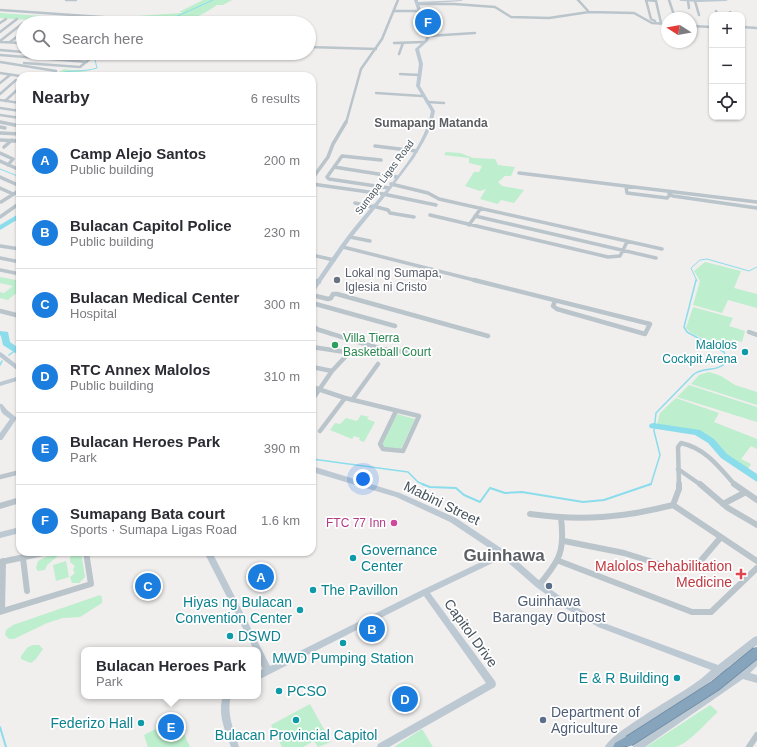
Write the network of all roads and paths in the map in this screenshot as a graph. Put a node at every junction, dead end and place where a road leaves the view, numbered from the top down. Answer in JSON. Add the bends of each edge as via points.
{"nodes":[{"id":1,"x":66,"y":0,"type":"edge"},
{"id":2,"x":76,"y":0,"type":"edge"},
{"id":3,"x":398,"y":0,"type":"edge"},
{"id":4,"x":461,"y":0,"type":"edge"},
{"id":5,"x":578,"y":0,"type":"edge"},
{"id":6,"x":646,"y":0,"type":"edge"},
{"id":7,"x":669,"y":0,"type":"edge"},
{"id":8,"x":681,"y":0,"type":"edge"},
{"id":9,"x":725,"y":0,"type":"edge"},
{"id":10,"x":688,"y":1,"type":"edge"},
{"id":11,"x":695,"y":1,"type":"junction"},
{"id":12,"x":417,"y":2,"type":"edge"},
{"id":13,"x":690,"y":8,"type":"dead end"},
{"id":14,"x":0,"y":10,"type":"edge"},
{"id":15,"x":6,"y":11,"type":"junction"},
{"id":16,"x":394,"y":11,"type":"junction"},
{"id":17,"x":420,"y":11,"type":"junction"},
{"id":18,"x":589,"y":12,"type":"junction"},
{"id":19,"x":673,"y":12,"type":"dead end"},
{"id":20,"x":699,"y":14,"type":"dead end"},
{"id":21,"x":0,"y":15,"type":"edge"},
{"id":22,"x":84,"y":16,"type":"edge"},
{"id":23,"x":6,"y":19,"type":"dead end"},
{"id":24,"x":16,"y":20,"type":"edge"},
{"id":25,"x":0,"y":23,"type":"edge"},
{"id":26,"x":661,"y":24,"type":"edge"},
{"id":27,"x":697,"y":26,"type":"edge"},
{"id":28,"x":709,"y":26,"type":"edge"},
{"id":29,"x":745,"y":27,"type":"edge"},
{"id":30,"x":16,"y":28,"type":"edge"},
{"id":31,"x":757,"y":28,"type":"edge"},
{"id":32,"x":0,"y":32,"type":"edge"},
{"id":33,"x":475,"y":33,"type":"dead end"},
{"id":34,"x":428,"y":36,"type":"junction"},
{"id":35,"x":16,"y":37,"type":"edge"},
{"id":36,"x":0,"y":41,"type":"edge"},
{"id":37,"x":10,"y":42,"type":"junction"},
{"id":38,"x":16,"y":42,"type":"edge"},
{"id":39,"x":424,"y":42,"type":"junction"},
{"id":40,"x":394,"y":43,"type":"dead end"},
{"id":41,"x":403,"y":43,"type":"junction"},
{"id":42,"x":316,"y":47,"type":"edge"},
{"id":43,"x":16,"y":48,"type":"edge"},
{"id":44,"x":0,"y":50,"type":"edge"},
{"id":45,"x":12,"y":51,"type":"junction"},
{"id":46,"x":16,"y":51,"type":"edge"},
{"id":47,"x":375,"y":51,"type":"junction"},
{"id":48,"x":399,"y":54,"type":"dead end"},
{"id":49,"x":0,"y":55,"type":"edge"},
{"id":50,"x":5,"y":56,"type":"junction"},
{"id":51,"x":16,"y":57,"type":"edge"},
{"id":52,"x":16,"y":58,"type":"edge"},
{"id":53,"x":28,"y":60,"type":"edge"},
{"id":54,"x":58,"y":60,"type":"edge"},
{"id":55,"x":0,"y":61,"type":"edge"},
{"id":56,"x":87,"y":62,"type":"joint"},
{"id":57,"x":24,"y":63,"type":"junction"},
{"id":58,"x":9,"y":64,"type":"junction"},
{"id":59,"x":21,"y":66,"type":"junction"},
{"id":60,"x":56,"y":71,"type":"dead end"},
{"id":61,"x":0,"y":73,"type":"edge"},
{"id":62,"x":400,"y":74,"type":"dead end"},
{"id":63,"x":10,"y":75,"type":"junction"},
{"id":64,"x":419,"y":75,"type":"junction"},
{"id":65,"x":16,"y":76,"type":"edge"},
{"id":66,"x":16,"y":80,"type":"dead end"},
{"id":67,"x":0,"y":83,"type":"edge"},
{"id":68,"x":16,"y":91,"type":"edge"},
{"id":69,"x":376,"y":93,"type":"dead end"},
{"id":70,"x":0,"y":94,"type":"edge"},
{"id":71,"x":422,"y":96,"type":"junction"},
{"id":72,"x":0,"y":100,"type":"edge"},
{"id":73,"x":5,"y":100,"type":"junction"},
{"id":74,"x":16,"y":102,"type":"edge"},
{"id":75,"x":427,"y":102,"type":"junction"},
{"id":76,"x":444,"y":103,"type":"dead end"},
{"id":77,"x":0,"y":108,"type":"edge"},
{"id":78,"x":16,"y":110,"type":"edge"},
{"id":79,"x":0,"y":115,"type":"edge"},
{"id":80,"x":16,"y":117,"type":"edge"},
{"id":81,"x":0,"y":122,"type":"edge"},
{"id":82,"x":9,"y":124,"type":"junction"},
{"id":83,"x":16,"y":125,"type":"edge"},
{"id":84,"x":0,"y":127,"type":"edge"},
{"id":85,"x":5,"y":128,"type":"junction"},
{"id":86,"x":16,"y":134,"type":"edge"},
{"id":87,"x":0,"y":140,"type":"edge"},
{"id":88,"x":12,"y":140,"type":"junction"},
{"id":89,"x":16,"y":140,"type":"edge"},
{"id":90,"x":375,"y":146,"type":"dead end"},
{"id":91,"x":4,"y":147,"type":"dead end"},
{"id":92,"x":416,"y":150,"type":"junction"},
{"id":93,"x":0,"y":153,"type":"edge"},
{"id":94,"x":381,"y":160,"type":"dead end"},
{"id":95,"x":0,"y":161,"type":"edge"},
{"id":96,"x":8,"y":165,"type":"junction"},
{"id":97,"x":334,"y":167,"type":"junction"},
{"id":98,"x":16,"y":168,"type":"edge"},
{"id":99,"x":519,"y":172,"type":"dead end"},
{"id":100,"x":316,"y":174,"type":"edge"},
{"id":101,"x":0,"y":177,"type":"edge"},
{"id":102,"x":397,"y":177,"type":"junction"},
{"id":103,"x":16,"y":184,"type":"edge"},
{"id":104,"x":316,"y":185,"type":"edge"},
{"id":105,"x":390,"y":186,"type":"junction"},
{"id":106,"x":626,"y":187,"type":"junction"},
{"id":107,"x":1,"y":190,"type":"edge"},
{"id":108,"x":16,"y":192,"type":"edge"},
{"id":109,"x":670,"y":193,"type":"junction"},
{"id":110,"x":13,"y":194,"type":"junction"},
{"id":111,"x":383,"y":194,"type":"junction"},
{"id":112,"x":1,"y":202,"type":"dead end"},
{"id":113,"x":757,"y":202,"type":"edge"},
{"id":114,"x":355,"y":203,"type":"dead end"},
{"id":115,"x":436,"y":205,"type":"dead end"},
{"id":116,"x":16,"y":206,"type":"edge"},
{"id":117,"x":373,"y":207,"type":"junction"},
{"id":118,"x":481,"y":208,"type":"junction"},
{"id":119,"x":757,"y":208,"type":"edge"},
{"id":120,"x":430,"y":215,"type":"dead end"},
{"id":121,"x":0,"y":216,"type":"edge"},
{"id":122,"x":475,"y":216,"type":"junction"},
{"id":123,"x":414,"y":217,"type":"dead end"},
{"id":124,"x":469,"y":225,"type":"junction"},
{"id":125,"x":350,"y":237,"type":"junction"},
{"id":126,"x":370,"y":241,"type":"dead end"},
{"id":127,"x":627,"y":242,"type":"junction"},
{"id":128,"x":0,"y":246,"type":"edge"},
{"id":129,"x":343,"y":247,"type":"junction"},
{"id":130,"x":16,"y":248,"type":"edge"},
{"id":131,"x":662,"y":249,"type":"dead end"},
{"id":132,"x":624,"y":250,"type":"junction"},
{"id":133,"x":316,"y":256,"type":"edge"},
{"id":134,"x":0,"y":258,"type":"edge"},
{"id":135,"x":656,"y":258,"type":"dead end"},
{"id":136,"x":334,"y":260,"type":"junction"},
{"id":137,"x":16,"y":261,"type":"edge"},
{"id":138,"x":0,"y":270,"type":"edge"},
{"id":139,"x":16,"y":273,"type":"edge"},
{"id":140,"x":316,"y":281,"type":"edge"},
{"id":141,"x":319,"y":282,"type":"junction"},
{"id":142,"x":316,"y":286,"type":"edge"},
{"id":143,"x":316,"y":296,"type":"edge"},
{"id":144,"x":555,"y":301,"type":"junction"},
{"id":145,"x":316,"y":304,"type":"edge"},
{"id":146,"x":0,"y":310,"type":"edge"},
{"id":147,"x":16,"y":315,"type":"edge"},
{"id":148,"x":395,"y":326,"type":"dead end"},
{"id":149,"x":316,"y":328,"type":"edge"},
{"id":150,"x":748,"y":332,"type":"dead end"},
{"id":151,"x":757,"y":335,"type":"edge"},
{"id":152,"x":488,"y":336,"type":"dead end"},
{"id":153,"x":316,"y":348,"type":"edge"},
{"id":154,"x":416,"y":350,"type":"dead end"},
{"id":155,"x":0,"y":354,"type":"edge"},
{"id":156,"x":378,"y":364,"type":"dead end"},
{"id":157,"x":16,"y":367,"type":"edge"},
{"id":158,"x":316,"y":369,"type":"edge"},
{"id":159,"x":332,"y":371,"type":"junction"},
{"id":160,"x":16,"y":379,"type":"edge"},
{"id":161,"x":0,"y":384,"type":"edge"},
{"id":162,"x":316,"y":388,"type":"edge"},
{"id":163,"x":321,"y":389,"type":"junction"},
{"id":164,"x":316,"y":395,"type":"edge"},
{"id":165,"x":345,"y":398,"type":"junction"},
{"id":166,"x":352,"y":400,"type":"junction"},
{"id":167,"x":0,"y":406,"type":"edge"},
{"id":168,"x":396,"y":411,"type":"junction"},
{"id":169,"x":16,"y":418,"type":"edge"},
{"id":170,"x":16,"y":419,"type":"edge"},
{"id":171,"x":320,"y":431,"type":"dead end"},
{"id":172,"x":0,"y":438,"type":"edge"},
{"id":173,"x":678,"y":469,"type":"junction"},
{"id":174,"x":316,"y":470,"type":"edge"},
{"id":175,"x":16,"y":473,"type":"edge"},
{"id":176,"x":0,"y":477,"type":"edge"},
{"id":177,"x":744,"y":493,"type":"junction"},
{"id":178,"x":757,"y":500,"type":"edge"},
{"id":179,"x":16,"y":501,"type":"edge"},
{"id":180,"x":723,"y":504,"type":"junction"},
{"id":181,"x":673,"y":505,"type":"junction"},
{"id":182,"x":0,"y":506,"type":"edge"},
{"id":183,"x":530,"y":514,"type":"dead end"},
{"id":184,"x":561,"y":518,"type":"junction"},
{"id":185,"x":757,"y":525,"type":"edge"},
{"id":186,"x":16,"y":531,"type":"edge"},
{"id":187,"x":0,"y":535,"type":"edge"},
{"id":188,"x":721,"y":537,"type":"junction"},
{"id":189,"x":564,"y":540,"type":"junction"},
{"id":190,"x":504,"y":554,"type":"junction"},
{"id":191,"x":31,"y":556,"type":"edge"},
{"id":192,"x":86,"y":556,"type":"edge"},
{"id":193,"x":210,"y":556,"type":"edge"},
{"id":194,"x":23,"y":558,"type":"junction"},
{"id":195,"x":559,"y":561,"type":"junction"},
{"id":196,"x":757,"y":561,"type":"edge"},
{"id":197,"x":1,"y":562,"type":"edge"},
{"id":198,"x":757,"y":568,"type":"edge"},
{"id":199,"x":539,"y":585,"type":"junction"},
{"id":200,"x":27,"y":591,"type":"dead end"},
{"id":201,"x":425,"y":592,"type":"junction"},
{"id":202,"x":1,"y":612,"type":"edge"},
{"id":203,"x":757,"y":640,"type":"edge"},
{"id":204,"x":256,"y":647,"type":"edge"},
{"id":205,"x":757,"y":652,"type":"edge"},
{"id":206,"x":261,"y":656,"type":"edge"},
{"id":207,"x":757,"y":661,"type":"edge"},
{"id":208,"x":720,"y":670,"type":"junction"},
{"id":209,"x":268,"y":671,"type":"junction"},
{"id":210,"x":261,"y":674,"type":"edge"},
{"id":211,"x":742,"y":675,"type":"junction"},
{"id":212,"x":757,"y":679,"type":"edge"},
{"id":213,"x":226,"y":699,"type":"edge"},
{"id":214,"x":757,"y":735,"type":"edge"},
{"id":215,"x":628,"y":745,"type":"edge"},
{"id":216,"x":235,"y":747,"type":"edge"},
{"id":217,"x":381,"y":747,"type":"edge"},
{"id":218,"x":609,"y":747,"type":"edge"},
{"id":219,"x":749,"y":747,"type":"edge"}],
"edges":[{"from":1,"to":2,"type":"street"},
{"from":3,"to":16,"type":"street"},
{"from":4,"to":12,"type":"main road"},
{"from":5,"to":18,"type":"street"},
{"from":6,"to":6,"type":"street","via":[[651,20],[661,22],[656,1]]},
{"from":7,"to":19,"type":"street"},
{"from":8,"to":10,"type":"main road"},
{"from":9,"to":11,"type":"main road"},
{"from":10,"to":11,"type":"main road"},
{"from":10,"to":13,"type":"street"},
{"from":11,"to":20,"type":"street"},
{"from":12,"to":17,"type":"main road"},
{"from":12,"to":18,"type":"street","via":[[495,7],[511,17],[549,18]]},
{"from":14,"to":15,"type":"street"},
{"from":15,"to":21,"type":"street"},
{"from":15,"to":22,"type":"street"},
{"from":16,"to":17,"type":"street"},
{"from":16,"to":47,"type":"street"},
{"from":17,"to":34,"type":"main road"},
{"from":18,"to":26,"type":"street","via":[[634,13],[652,23]]},
{"from":23,"to":25,"type":"street"},
{"from":24,"to":32,"type":"street"},
{"from":27,"to":28,"type":"street"},
{"from":29,"to":31,"type":"street"},
{"from":30,"to":36,"type":"street"},
{"from":33,"to":34,"type":"street"},
{"from":34,"to":39,"type":"main road"},
{"from":35,"to":37,"type":"street"},
{"from":36,"to":37,"type":"street"},
{"from":37,"to":38,"type":"street"},
{"from":39,"to":41,"type":"street"},
{"from":39,"to":64,"type":"main road","via":[[417,49],[421,61]]},
{"from":40,"to":41,"type":"street"},
{"from":41,"to":48,"type":"street"},
{"from":42,"to":47,"type":"street"},
{"from":43,"to":45,"type":"street"},
{"from":44,"to":45,"type":"street"},
{"from":45,"to":46,"type":"street"},
{"from":47,"to":100,"type":"street","via":[[361,69],[345,125]]},
{"from":49,"to":50,"type":"street"},
{"from":50,"to":51,"type":"street"},
{"from":50,"to":55,"type":"street"},
{"from":52,"to":58,"type":"street"},
{"from":53,"to":57,"type":"street"},
{"from":54,"to":56,"type":"street"},
{"from":55,"to":58,"type":"street"},
{"from":56,"to":57,"type":"street","via":[[80,67]]},
{"from":57,"to":59,"type":"street"},
{"from":58,"to":59,"type":"street"},
{"from":59,"to":60,"type":"street"},
{"from":61,"to":63,"type":"street"},
{"from":62,"to":64,"type":"street"},
{"from":63,"to":65,"type":"street"},
{"from":63,"to":67,"type":"street"},
{"from":64,"to":71,"type":"main road","via":[[418,86]]},
{"from":66,"to":70,"type":"street"},
{"from":68,"to":73,"type":"street"},
{"from":69,"to":71,"type":"street"},
{"from":71,"to":75,"type":"main road","name":"Sumapa Ligas Road"},
{"from":72,"to":73,"type":"street"},
{"from":73,"to":74,"type":"street"},
{"from":75,"to":76,"type":"street"},
{"from":75,"to":92,"type":"main road","name":"Sumapa Ligas Road","via":[[433,111],[432,116],[427,132]]},
{"from":77,"to":78,"type":"street"},
{"from":79,"to":80,"type":"street"},
{"from":81,"to":82,"type":"street"},
{"from":82,"to":83,"type":"street"},
{"from":82,"to":85,"type":"street"},
{"from":84,"to":85,"type":"street"},
{"from":85,"to":86,"type":"street","via":[[0,133]]},
{"from":87,"to":88,"type":"street"},
{"from":88,"to":89,"type":"street"},
{"from":88,"to":91,"type":"street"},
{"from":90,"to":92,"type":"street"},
{"from":92,"to":102,"type":"main road","name":"Sumapa Ligas Road"},
{"from":93,"to":96,"type":"street","via":[[13,159]]},
{"from":94,"to":97,"type":"street","via":[[342,156]]},
{"from":95,"to":96,"type":"street"},
{"from":96,"to":98,"type":"street"},
{"from":97,"to":102,"type":"street"},
{"from":97,"to":105,"type":"street","via":[[327,178]]},
{"from":99,"to":106,"type":"street"},
{"from":101,"to":103,"type":"street"},
{"from":102,"to":105,"type":"main road","name":"Sumapa Ligas Road"},
{"from":104,"to":111,"type":"street"},
{"from":105,"to":111,"type":"main road","name":"Sumapa Ligas Road"},
{"from":105,"to":118,"type":"street","via":[[428,193],[439,199]]},
{"from":106,"to":109,"type":"street"},
{"from":106,"to":109,"type":"street","via":[[627,192],[667,198]]},
{"from":107,"to":110,"type":"street"},
{"from":108,"to":110,"type":"street"},
{"from":109,"to":113,"type":"street"},
{"from":109,"to":119,"type":"street"},
{"from":110,"to":112,"type":"street"},
{"from":111,"to":115,"type":"street"},
{"from":111,"to":117,"type":"main road","name":"Sumapa Ligas Road"},
{"from":114,"to":117,"type":"street"},
{"from":116,"to":121,"type":"street"},
{"from":117,"to":123,"type":"street"},
{"from":117,"to":125,"type":"main road","name":"Sumapa Ligas Road"},
{"from":118,"to":122,"type":"street"},
{"from":118,"to":127,"type":"street"},
{"from":120,"to":124,"type":"street"},
{"from":122,"to":124,"type":"street"},
{"from":122,"to":132,"type":"street"},
{"from":124,"to":132,"type":"street","via":[[608,257],[617,258]]},
{"from":125,"to":126,"type":"street"},
{"from":125,"to":129,"type":"main road","name":"Sumapa Ligas Road"},
{"from":127,"to":131,"type":"street"},
{"from":127,"to":132,"type":"street"},
{"from":128,"to":130,"type":"street"},
{"from":129,"to":136,"type":"main road","name":"Sumapa Ligas Road"},
{"from":129,"to":144,"type":"street"},
{"from":132,"to":135,"type":"street"},
{"from":133,"to":136,"type":"street"},
{"from":134,"to":137,"type":"street"},
{"from":136,"to":141,"type":"main road","name":"Sumapa Ligas Road"},
{"from":138,"to":139,"type":"street"},
{"from":140,"to":141,"type":"street"},
{"from":141,"to":142,"type":"main road","name":"Sumapa Ligas Road"},
{"from":143,"to":152,"type":"street","via":[[328,299],[337,294]]},
{"from":144,"to":144,"type":"street","via":[[553,306],[557,309],[645,334],[650,324]]},
{"from":145,"to":148,"type":"street"},
{"from":146,"to":147,"type":"street"},
{"from":149,"to":154,"type":"street","via":[[387,350],[409,353]]},
{"from":150,"to":151,"type":"street"},
{"from":153,"to":159,"type":"street","via":[[345,352],[345,357]]},
{"from":155,"to":157,"type":"main road"},
{"from":156,"to":166,"type":"street"},
{"from":158,"to":159,"type":"street"},
{"from":159,"to":163,"type":"street"},
{"from":160,"to":161,"type":"main road"},
{"from":162,"to":163,"type":"street"},
{"from":163,"to":164,"type":"street"},
{"from":163,"to":165,"type":"street"},
{"from":165,"to":166,"type":"street"},
{"from":165,"to":171,"type":"street"},
{"from":166,"to":168,"type":"street"},
{"from":167,"to":169,"type":"main road"},
{"from":168,"to":168,"type":"street","via":[[380,444],[383,449],[400,452],[403,451],[419,416]]},
{"from":170,"to":172,"type":"main road"},
{"from":173,"to":177,"type":"street","via":[[678,447],[681,443],[693,445]]},
{"from":173,"to":180,"type":"street"},
{"from":173,"to":181,"type":"street","via":[[679,489]]},
{"from":174,"to":190,"type":"main road","name":"Mabini Street","via":[[426,506],[476,534]]},
{"from":175,"to":176,"type":"street"},
{"from":177,"to":178,"type":"street"},
{"from":177,"to":180,"type":"street"},
{"from":179,"to":182,"type":"street"},
{"from":180,"to":185,"type":"street"},
{"from":181,"to":184,"type":"street","via":[[606,519]]},
{"from":181,"to":188,"type":"street"},
{"from":183,"to":184,"type":"street"},
{"from":184,"to":189,"type":"street"},
{"from":186,"to":187,"type":"main road"},
{"from":188,"to":189,"type":"street","via":[[698,564],[687,569],[672,568],[624,553]]},
{"from":188,"to":196,"type":"street"},
{"from":189,"to":195,"type":"street"},
{"from":190,"to":199,"type":"main road","name":"Mabini Street"},
{"from":190,"to":201,"type":"main road"},
{"from":191,"to":194,"type":"street"},
{"from":192,"to":202,"type":"street","via":[[90,584]]},
{"from":193,"to":204,"type":"main road"},
{"from":194,"to":197,"type":"street"},
{"from":194,"to":200,"type":"street"},
{"from":195,"to":198,"type":"street","via":[[678,607],[704,613],[711,612]]},
{"from":195,"to":199,"type":"street"},
{"from":197,"to":202,"type":"street"},
{"from":199,"to":208,"type":"main road","name":"Mabini Street","via":[[601,625]]},
{"from":201,"to":209,"type":"main road"},
{"from":201,"to":217,"type":"main road","name":"Capitol Drive","via":[[492,684]]},
{"from":203,"to":208,"type":"main road"},
{"from":205,"to":215,"type":"highway","bridge":true,"via":[[715,686]]},
{"from":206,"to":209,"type":"main road"},
{"from":207,"to":211,"type":"main road"},
{"from":208,"to":211,"type":"main road","name":"Mabini Street"},
{"from":208,"to":218,"type":"main road","via":[[624,734]]},
{"from":209,"to":210,"type":"main road"},
{"from":211,"to":212,"type":"main road","name":"Mabini Street"},
{"from":211,"to":215,"type":"main road"},
{"from":213,"to":216,"type":"main road","via":[[224,712]]},
{"from":214,"to":219,"type":"street"}]}
